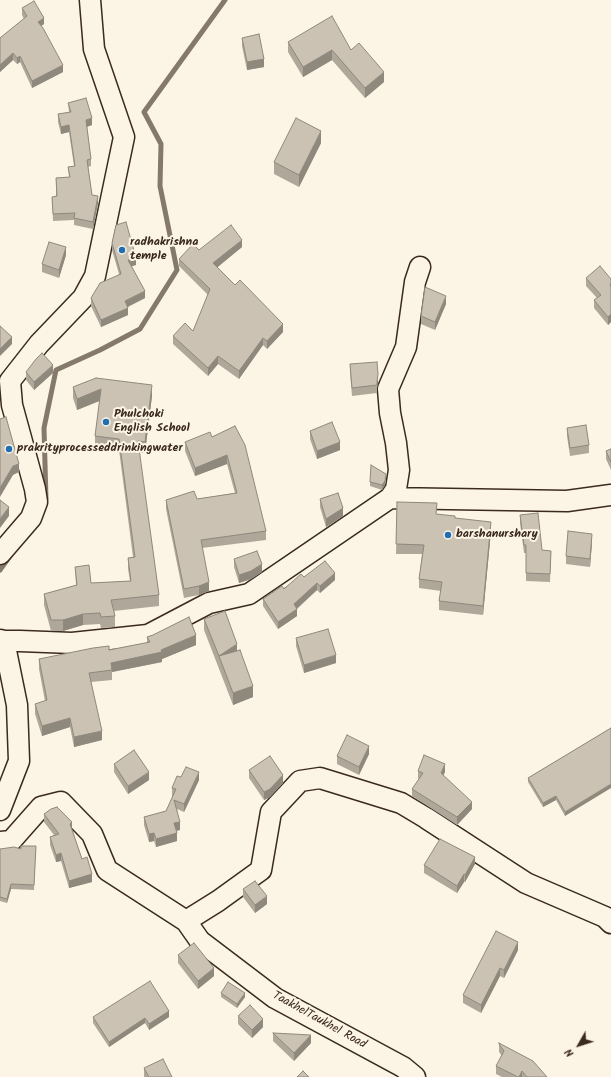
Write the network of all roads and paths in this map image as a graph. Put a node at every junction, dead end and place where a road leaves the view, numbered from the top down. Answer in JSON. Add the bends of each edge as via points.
{"nodes":[{"id":1,"x":90,"y":0,"type":"edge"},
{"id":2,"x":420,"y":267,"type":"dead end"},
{"id":3,"x":611,"y":495,"type":"edge"},
{"id":4,"x":390,"y":498,"type":"junction"},
{"id":5,"x":0,"y":554,"type":"edge"},
{"id":6,"x":2,"y":641,"type":"edge"},
{"id":7,"x":0,"y":810,"type":"edge"},
{"id":8,"x":0,"y":842,"type":"edge"},
{"id":9,"x":186,"y":921,"type":"junction"},
{"id":10,"x":611,"y":923,"type":"edge"},
{"id":11,"x":415,"y":1077,"type":"edge"}],
"edges":[{"from":1,"to":5,"type":"street","via":[[94,49],[124,137],[95,276],[83,298],[39,344],[10,381],[12,405],[37,502],[31,518]]},
{"from":2,"to":4,"type":"street","via":[[415,282],[406,347],[388,389],[399,470],[396,489]]},
{"from":3,"to":4,"type":"street","via":[[567,501]]},
{"from":4,"to":6,"type":"street","via":[[248,594],[209,603],[148,635],[72,643]]},
{"from":6,"to":7,"type":"street","via":[[17,705],[19,761]]},
{"from":8,"to":9,"type":"street","name":"TaakhelTaukhel Road","via":[[11,841],[41,807],[61,802],[92,834],[107,870]]},
{"from":9,"to":10,"type":"street","via":[[261,870],[271,812],[300,781],[320,778],[401,803],[526,883],[606,916]]},
{"from":9,"to":11,"type":"street","name":"TaakhelTaukhel Road","via":[[200,941],[275,998],[403,1067]]}]}
